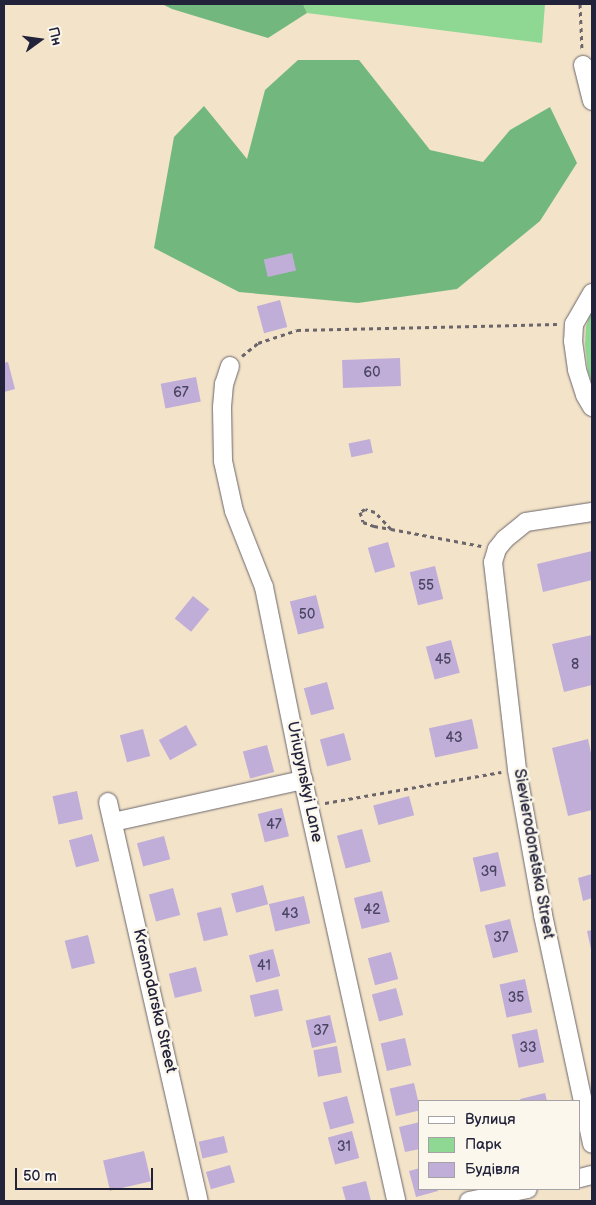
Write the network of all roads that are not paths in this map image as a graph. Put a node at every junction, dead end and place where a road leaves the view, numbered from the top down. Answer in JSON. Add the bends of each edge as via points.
{"nodes":[{"id":1,"x":583,"y":66,"type":"road end"},
{"id":2,"x":592,"y":101,"type":"edge"},
{"id":3,"x":592,"y":293,"type":"edge"},
{"id":4,"x":230,"y":366,"type":"road end"},
{"id":5,"x":592,"y":406,"type":"edge"},
{"id":6,"x":592,"y":512,"type":"edge"},
{"id":7,"x":302,"y":780,"type":"junction"},
{"id":8,"x":108,"y":802,"type":"dead end"},
{"id":9,"x":113,"y":822,"type":"junction"},
{"id":10,"x":592,"y":1144,"type":"edge"},
{"id":11,"x":523,"y":1190,"type":"edge"},
{"id":12,"x":199,"y":1201,"type":"edge"},
{"id":13,"x":396,"y":1201,"type":"edge"},
{"id":14,"x":470,"y":1201,"type":"edge"}],
"edges":[{"from":1,"to":2,"type":"street"},
{"from":3,"to":5,"type":"street","via":[[574,324],[573,341],[577,370]]},
{"from":4,"to":7,"type":"street","name":"Uriupynskyi Lane","via":[[224,384],[222,408],[223,461],[234,511],[264,587]]},
{"from":6,"to":10,"type":"street","name":"Sievierodonetska Street","via":[[526,522],[505,539],[495,556],[517,770],[543,915]]},
{"from":7,"to":9,"type":"street"},
{"from":7,"to":13,"type":"street","name":"Uriupynskyi Lane"},
{"from":8,"to":9,"type":"street","name":"Krasnodarska Street"},
{"from":9,"to":12,"type":"street","name":"Krasnodarska Street"},
{"from":11,"to":14,"type":"street"}]}
